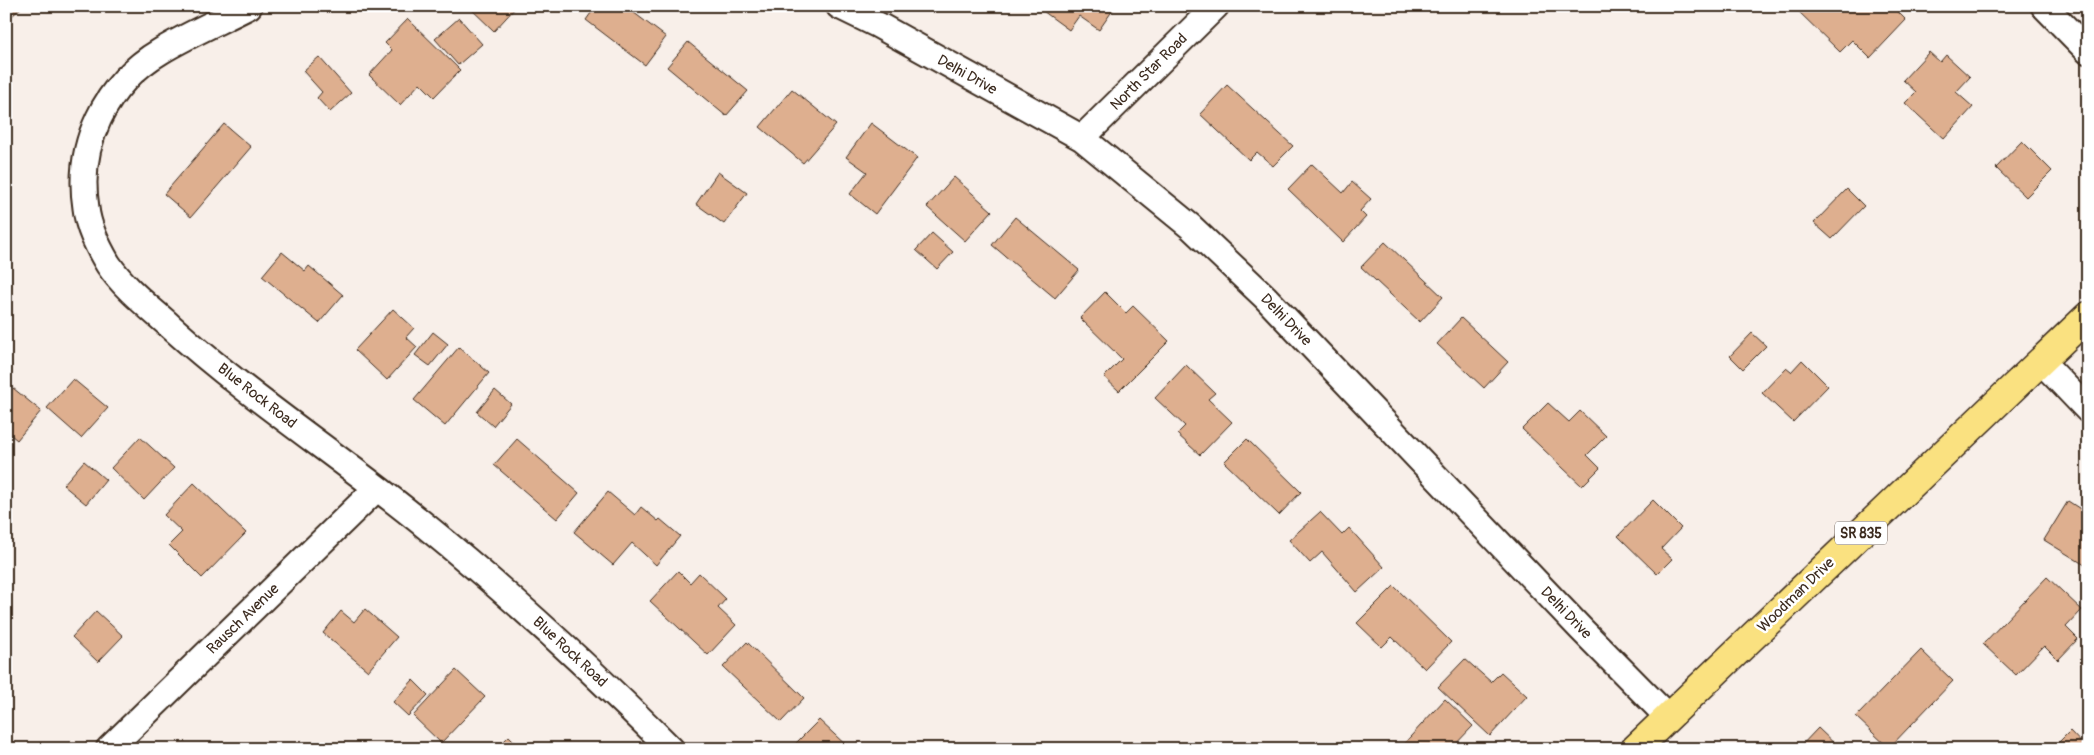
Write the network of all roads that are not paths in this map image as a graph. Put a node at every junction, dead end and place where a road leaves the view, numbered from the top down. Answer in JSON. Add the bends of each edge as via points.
{"nodes":[{"id":1,"x":248,"y":6,"type":"edge"},
{"id":2,"x":1216,"y":6,"type":"edge"},
{"id":3,"x":2044,"y":6,"type":"edge"},
{"id":4,"x":851,"y":9,"type":"edge"},
{"id":5,"x":2088,"y":50,"type":"edge"},
{"id":6,"x":1082,"y":138,"type":"junction"},
{"id":7,"x":2088,"y":316,"type":"edge"},
{"id":8,"x":2041,"y":361,"type":"junction"},
{"id":9,"x":2088,"y":410,"type":"edge"},
{"id":10,"x":377,"y":488,"type":"junction"},
{"id":11,"x":1668,"y":717,"type":"junction"},
{"id":12,"x":109,"y":749,"type":"edge"},
{"id":13,"x":671,"y":749,"type":"edge"},
{"id":14,"x":1635,"y":749,"type":"edge"}],
"edges":[{"from":1,"to":10,"type":"street","name":"Blue Rock Road","via":[[160,52],[130,74],[110,98],[95,124],[86,153],[83,182],[86,211],[95,240],[109,266],[137,296],[195,349]]},
{"from":2,"to":6,"type":"street","name":"North Star Road"},
{"from":3,"to":5,"type":"street"},
{"from":4,"to":6,"type":"street","name":"Delhi Drive"},
{"from":6,"to":11,"type":"street","name":"Delhi Drive","via":[[1191,227],[1265,297]]},
{"from":7,"to":8,"type":"main road","name":"Woodman Drive","number":"SR 835"},
{"from":8,"to":9,"type":"street"},
{"from":8,"to":11,"type":"main road","name":"Woodman Drive","number":"SR 835"},
{"from":10,"to":12,"type":"street","name":"Rausch Avenue"},
{"from":10,"to":13,"type":"street","name":"Blue Rock Road","via":[[514,600]]},
{"from":11,"to":14,"type":"main road","name":"Woodman Drive","number":"SR 835"}]}
